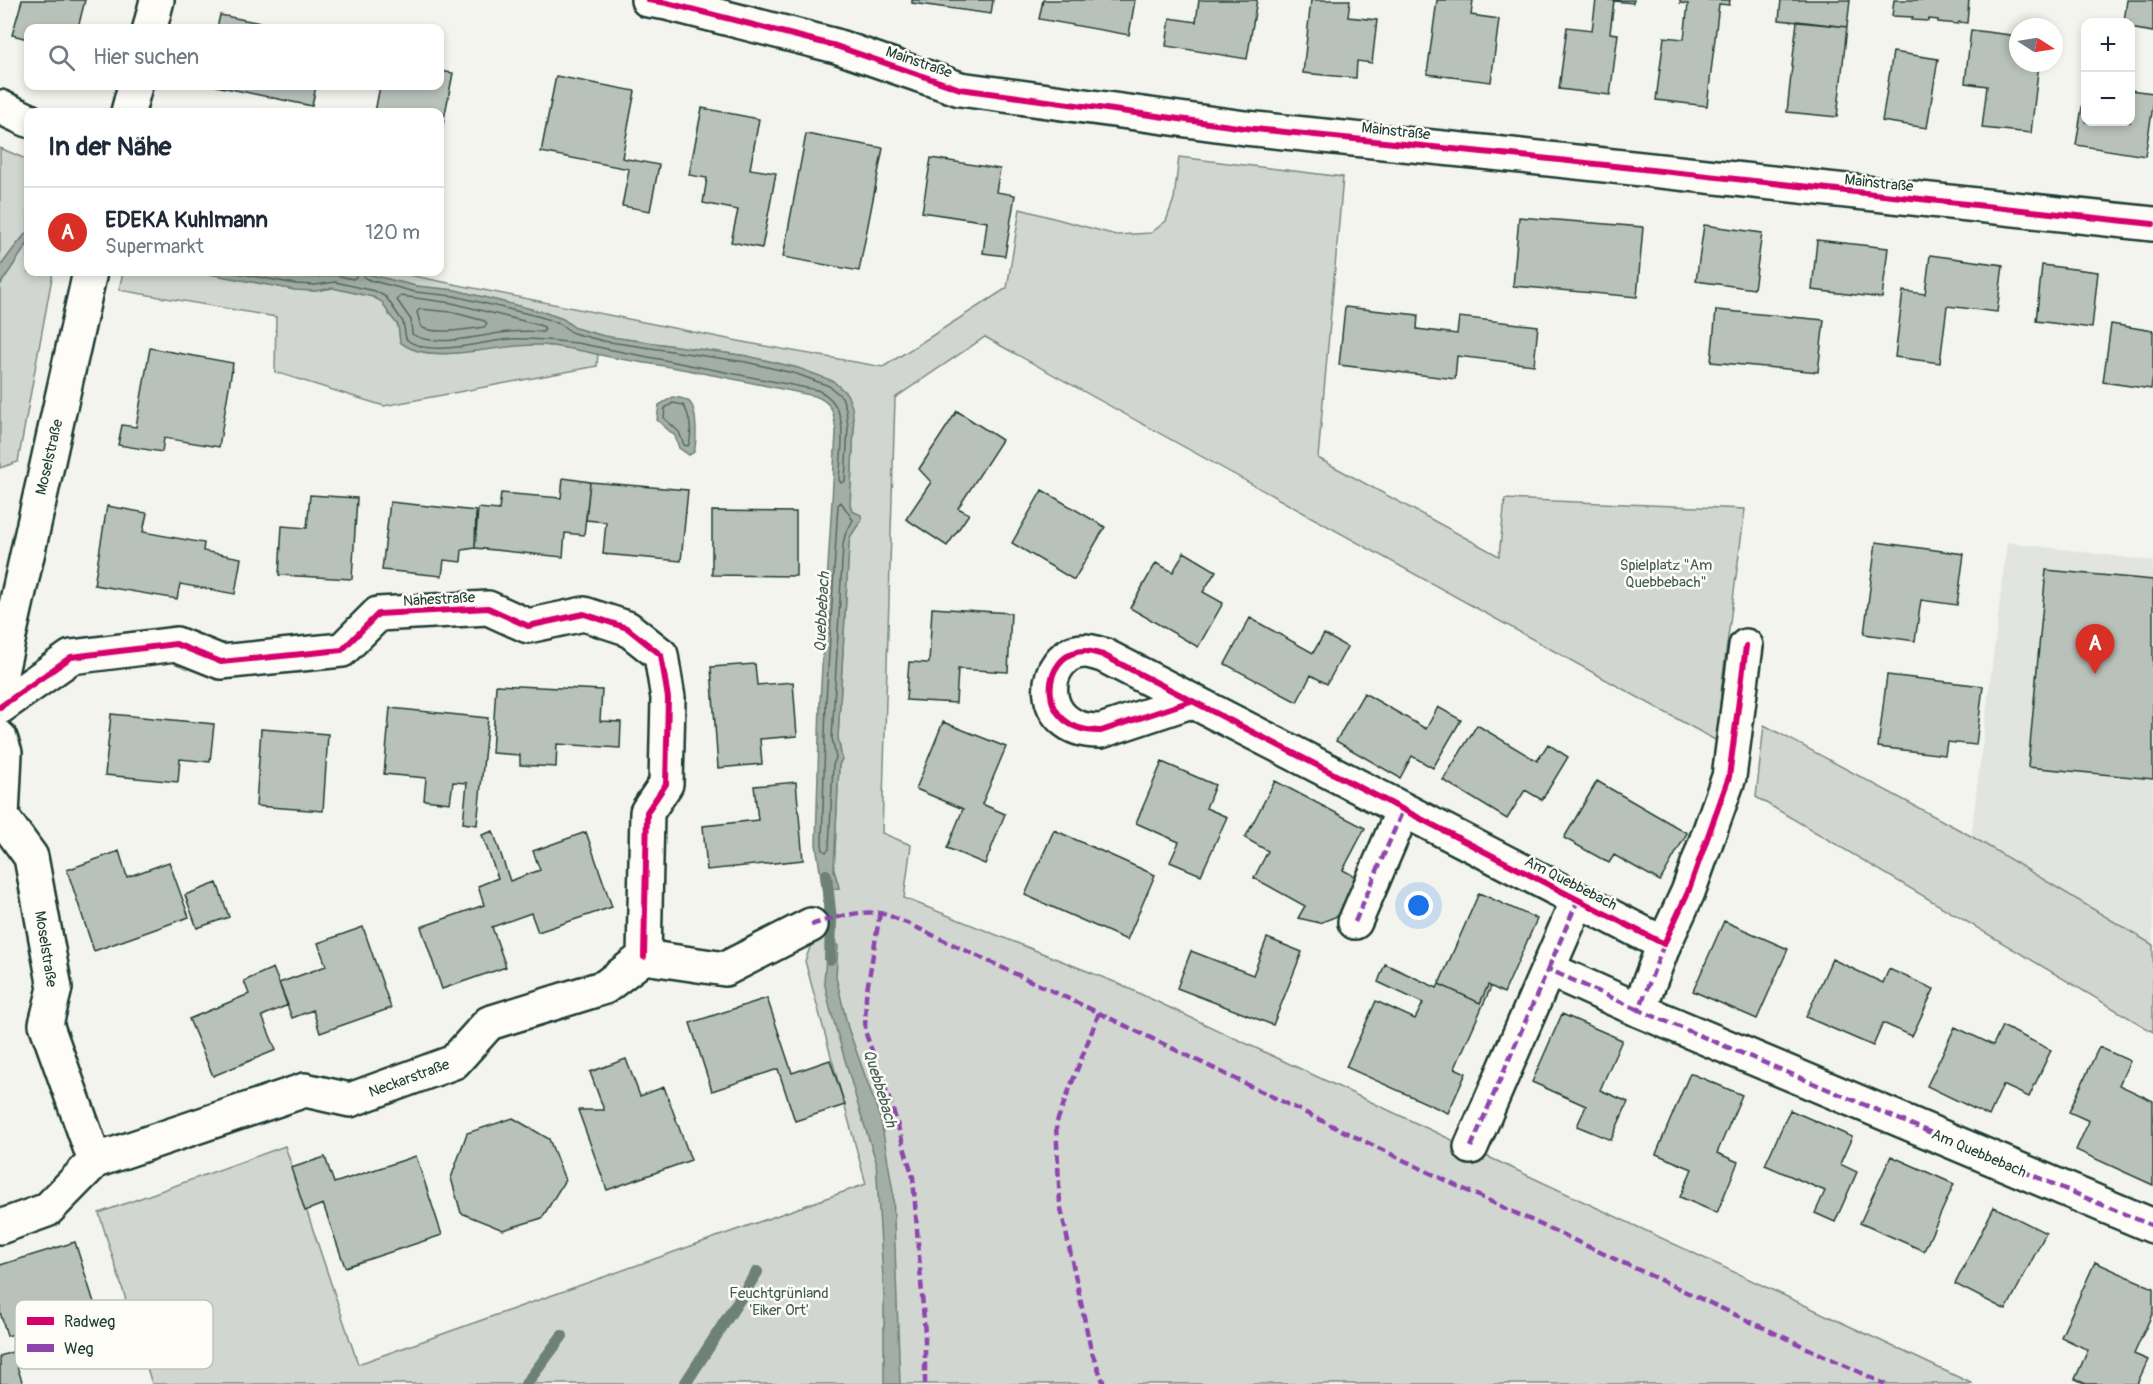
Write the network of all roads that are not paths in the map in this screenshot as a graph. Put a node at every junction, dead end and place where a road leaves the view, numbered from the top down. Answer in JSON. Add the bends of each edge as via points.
{"nodes":[{"id":1,"x":157,"y":0,"type":"edge"},
{"id":2,"x":648,"y":0,"type":"edge"},
{"id":3,"x":151,"y":24,"type":"edge"},
{"id":4,"x":134,"y":90,"type":"edge"},
{"id":5,"x":0,"y":107,"type":"edge"},
{"id":6,"x":129,"y":108,"type":"edge"},
{"id":7,"x":24,"y":118,"type":"edge"},
{"id":8,"x":2153,"y":224,"type":"edge"},
{"id":9,"x":89,"y":276,"type":"edge"},
{"id":10,"x":1746,"y":646,"type":"dead end"},
{"id":11,"x":0,"y":677,"type":"edge"},
{"id":12,"x":1191,"y":701,"type":"dead end"},
{"id":13,"x":0,"y":707,"type":"edge"},
{"id":14,"x":0,"y":738,"type":"edge"},
{"id":15,"x":1403,"y":810,"type":"junction"},
{"id":16,"x":1578,"y":900,"type":"junction"},
{"id":17,"x":1355,"y":922,"type":"dead end"},
{"id":18,"x":811,"y":925,"type":"dead end"},
{"id":19,"x":1664,"y":944,"type":"junction"},
{"id":20,"x":644,"y":957,"type":"junction"},
{"id":21,"x":1548,"y":969,"type":"junction"},
{"id":22,"x":1639,"y":1010,"type":"junction"},
{"id":23,"x":1470,"y":1147,"type":"dead end"},
{"id":24,"x":95,"y":1161,"type":"junction"},
{"id":25,"x":2153,"y":1226,"type":"edge"},
{"id":26,"x":0,"y":1227,"type":"edge"}],
"edges":[{"from":1,"to":3,"type":"street"},
{"from":2,"to":8,"type":"street","name":"Mainstraße","via":[[836,46],[960,89],[1245,128]]},
{"from":4,"to":6,"type":"street"},
{"from":5,"to":7,"type":"street"},
{"from":9,"to":11,"type":"street","name":"Moselstraße"},
{"from":10,"to":19,"type":"street","via":[[1729,777],[1688,892]]},
{"from":12,"to":15,"type":"street","name":"Am Quebbebach"},
{"from":13,"to":20,"type":"street","name":"Nahestraße","via":[[71,657],[176,644],[221,662],[342,650],[378,614],[488,608],[528,626],[584,614],[627,628],[661,655],[668,698],[666,784],[647,812]]},
{"from":14,"to":24,"type":"street","name":"Moselstraße","via":[[5,753],[2,817],[31,857],[55,988],[46,1024]]},
{"from":15,"to":16,"type":"street","name":"Am Quebbebach"},
{"from":15,"to":17,"type":"street"},
{"from":16,"to":19,"type":"street","name":"Am Quebbebach"},
{"from":16,"to":21,"type":"street"},
{"from":18,"to":20,"type":"street","via":[[725,969]]},
{"from":19,"to":22,"type":"street"},
{"from":20,"to":24,"type":"street","name":"Neckarstraße","via":[[605,987],[489,1023],[454,1062],[350,1100],[306,1090]]},
{"from":21,"to":22,"type":"street","name":"Am Quebbebach"},
{"from":21,"to":23,"type":"street"},
{"from":22,"to":25,"type":"street","name":"Am Quebbebach"},
{"from":24,"to":26,"type":"street","name":"Neckarstraße","via":[[47,1210]]}]}
